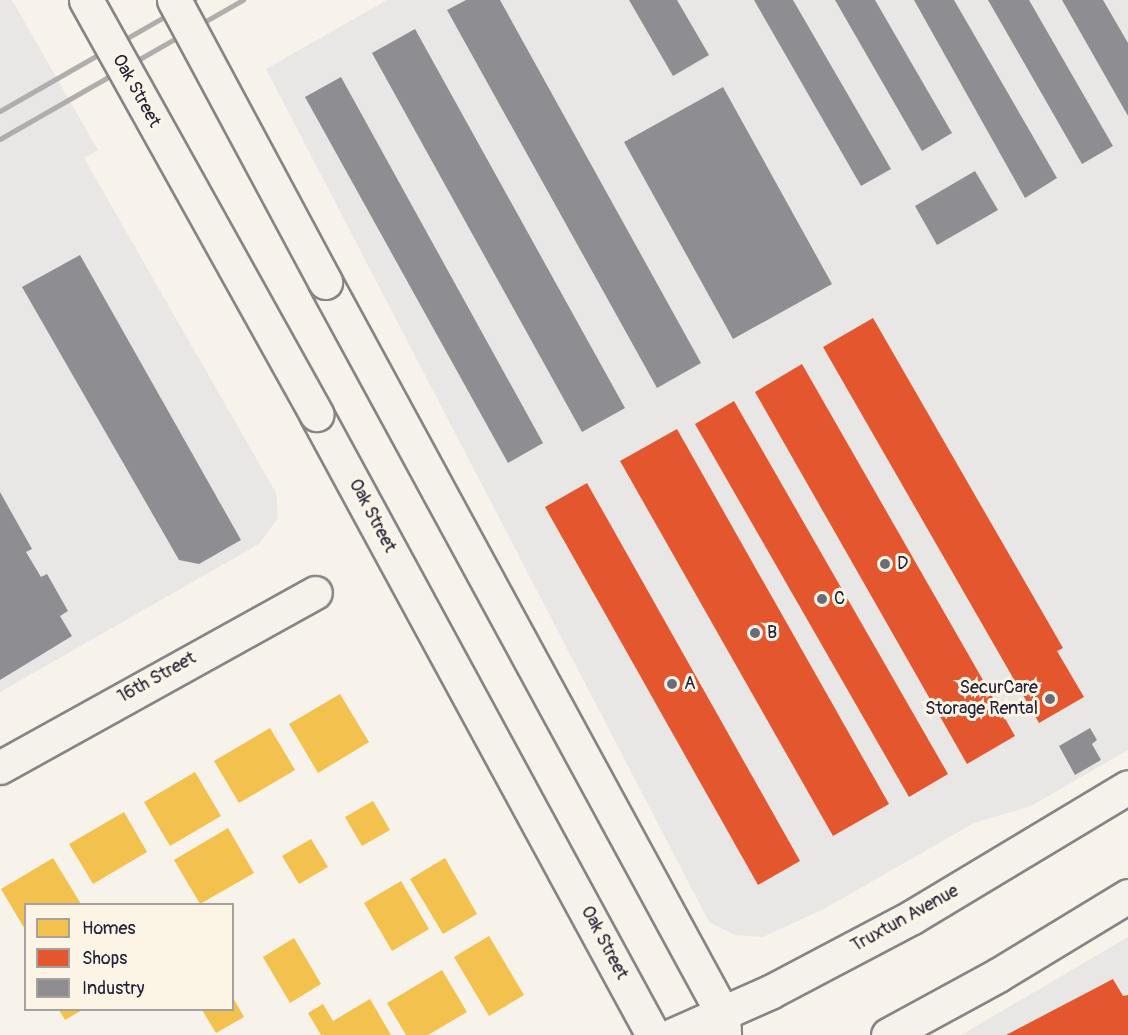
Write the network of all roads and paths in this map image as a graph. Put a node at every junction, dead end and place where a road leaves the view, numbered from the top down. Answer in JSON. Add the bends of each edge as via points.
{"nodes":[{"id":1,"x":86,"y":0,"type":"edge"},
{"id":2,"x":174,"y":0,"type":"edge"},
{"id":3,"x":316,"y":592,"type":"dead end"},
{"id":4,"x":0,"y":768,"type":"edge"},
{"id":5,"x":1128,"y":787,"type":"edge"},
{"id":6,"x":1128,"y":896,"type":"edge"},
{"id":7,"x":723,"y":1025,"type":"edge"},
{"id":8,"x":653,"y":1035,"type":"edge"},
{"id":9,"x":673,"y":1035,"type":"edge"},
{"id":10,"x":888,"y":1035,"type":"edge"}],
"edges":[{"from":1,"to":8,"type":"main road","name":"Oak Street","bridge":true},
{"from":2,"to":7,"type":"main road","bridge":true},
{"from":3,"to":4,"type":"street","name":"16th Street"},
{"from":5,"to":7,"type":"main road","name":"Truxtun Avenue"},
{"from":6,"to":10,"type":"main road","via":[[998,975]]},
{"from":7,"to":9,"type":"main road","name":"Truxtun Avenue"}]}
